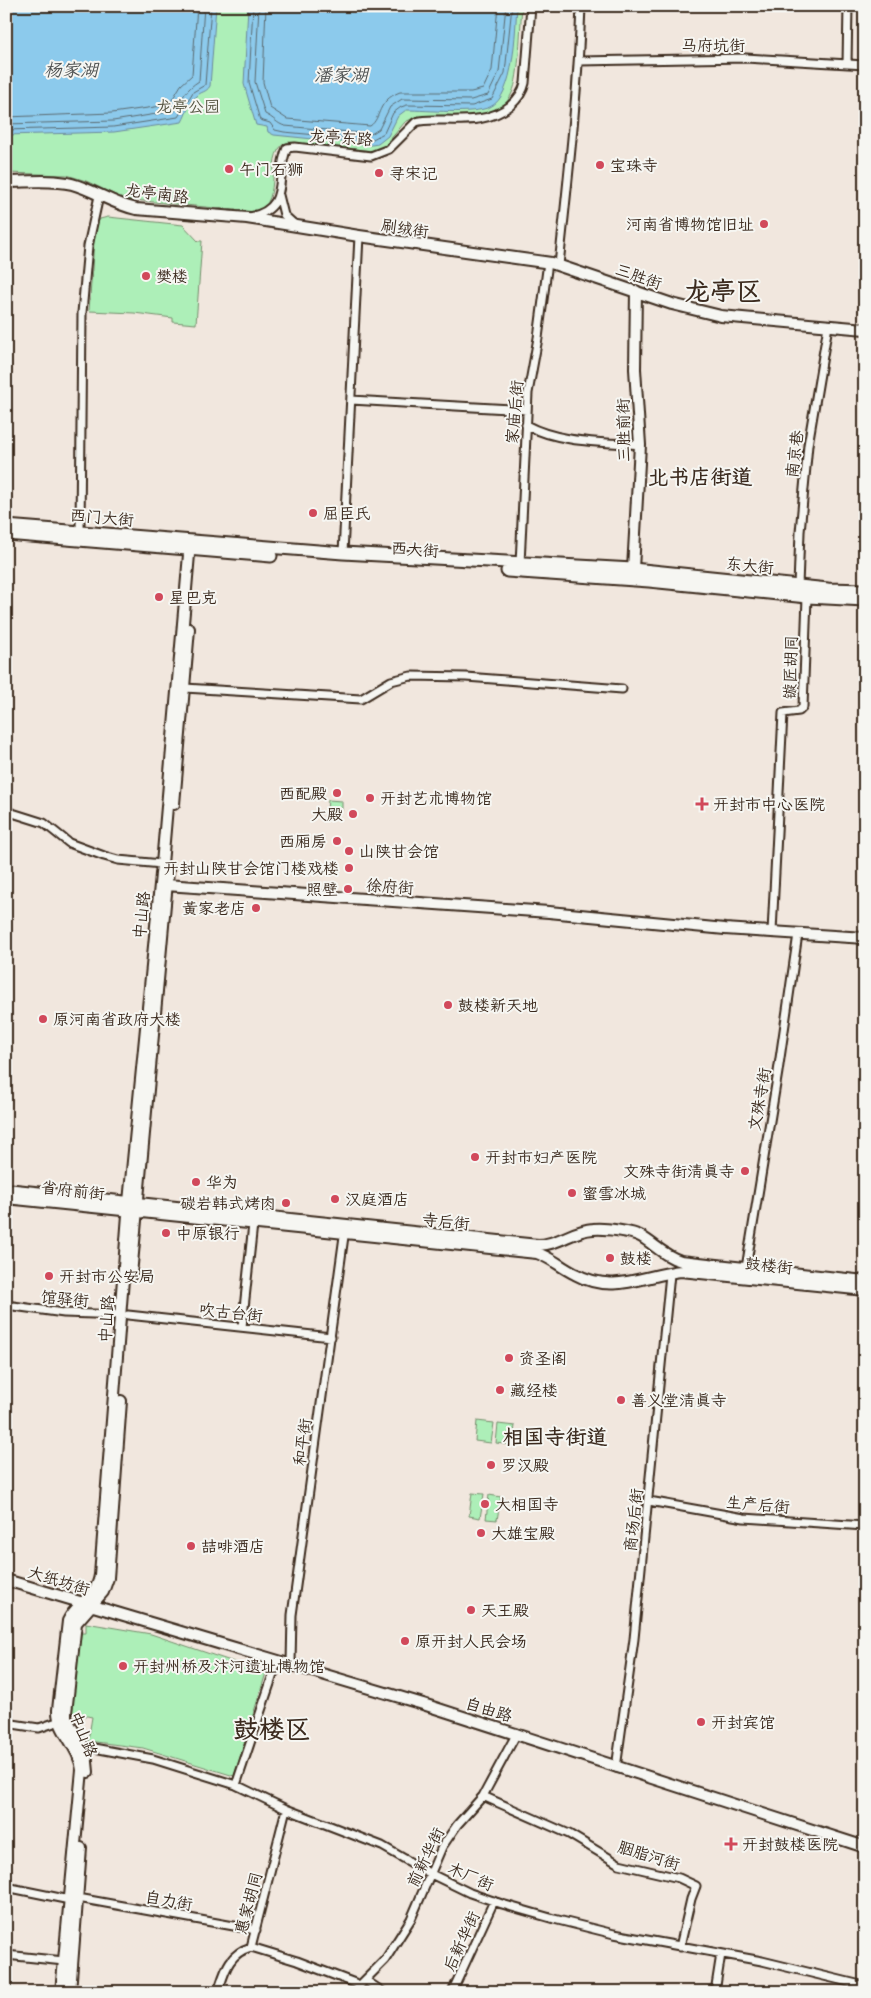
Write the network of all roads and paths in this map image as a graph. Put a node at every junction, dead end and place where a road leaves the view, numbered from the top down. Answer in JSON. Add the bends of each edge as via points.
{"nodes":[{"id":1,"x":531,"y":6,"type":"edge"},
{"id":2,"x":582,"y":6,"type":"edge"},
{"id":3,"x":848,"y":6,"type":"edge"},
{"id":4,"x":579,"y":61,"type":"junction"},
{"id":5,"x":847,"y":64,"type":"junction"},
{"id":6,"x":865,"y":65,"type":"edge"},
{"id":7,"x":6,"y":182,"type":"edge"},
{"id":8,"x":279,"y":195,"type":"junction"},
{"id":9,"x":99,"y":196,"type":"junction"},
{"id":10,"x":247,"y":218,"type":"junction"},
{"id":11,"x":296,"y":225,"type":"junction"},
{"id":12,"x":359,"y":236,"type":"junction"},
{"id":13,"x":548,"y":262,"type":"junction"},
{"id":14,"x":559,"y":265,"type":"junction"},
{"id":15,"x":636,"y":291,"type":"junction"},
{"id":16,"x":828,"y":326,"type":"junction"},
{"id":17,"x":865,"y":329,"type":"edge"},
{"id":18,"x":351,"y":400,"type":"junction"},
{"id":19,"x":527,"y":410,"type":"junction"},
{"id":20,"x":526,"y":425,"type":"junction"},
{"id":21,"x":640,"y":445,"type":"junction"},
{"id":22,"x":6,"y":526,"type":"edge"},
{"id":23,"x":80,"y":531,"type":"junction"},
{"id":24,"x":6,"y":534,"type":"edge"},
{"id":25,"x":192,"y":546,"type":"junction"},
{"id":26,"x":343,"y":553,"type":"junction"},
{"id":27,"x":520,"y":564,"type":"junction"},
{"id":28,"x":633,"y":574,"type":"junction"},
{"id":29,"x":798,"y":586,"type":"junction"},
{"id":30,"x":865,"y":590,"type":"edge"},
{"id":31,"x":807,"y":597,"type":"junction"},
{"id":32,"x":865,"y":600,"type":"edge"},
{"id":33,"x":185,"y":688,"type":"junction"},
{"id":34,"x":622,"y":689,"type":"dead end"},
{"id":35,"x":6,"y":811,"type":"edge"},
{"id":36,"x":162,"y":864,"type":"junction"},
{"id":37,"x":166,"y":885,"type":"junction"},
{"id":38,"x":772,"y":932,"type":"junction"},
{"id":39,"x":798,"y":934,"type":"junction"},
{"id":40,"x":865,"y":938,"type":"edge"},
{"id":41,"x":6,"y":1189,"type":"edge"},
{"id":42,"x":6,"y":1198,"type":"edge"},
{"id":43,"x":133,"y":1206,"type":"junction"},
{"id":44,"x":253,"y":1224,"type":"junction"},
{"id":45,"x":344,"y":1230,"type":"junction"},
{"id":46,"x":690,"y":1262,"type":"joint"},
{"id":47,"x":746,"y":1268,"type":"junction"},
{"id":48,"x":670,"y":1274,"type":"junction"},
{"id":49,"x":865,"y":1281,"type":"edge"},
{"id":50,"x":865,"y":1290,"type":"edge"},
{"id":51,"x":6,"y":1305,"type":"edge"},
{"id":52,"x":125,"y":1315,"type":"junction"},
{"id":53,"x":242,"y":1327,"type":"junction"},
{"id":54,"x":331,"y":1337,"type":"junction"},
{"id":55,"x":649,"y":1501,"type":"junction"},
{"id":56,"x":865,"y":1526,"type":"edge"},
{"id":57,"x":6,"y":1580,"type":"edge"},
{"id":58,"x":87,"y":1604,"type":"junction"},
{"id":59,"x":102,"y":1609,"type":"joint"},
{"id":60,"x":278,"y":1660,"type":"junction"},
{"id":61,"x":291,"y":1664,"type":"junction"},
{"id":62,"x":60,"y":1721,"type":"junction"},
{"id":63,"x":6,"y":1723,"type":"edge"},
{"id":64,"x":517,"y":1733,"type":"junction"},
{"id":65,"x":83,"y":1746,"type":"junction"},
{"id":66,"x":616,"y":1768,"type":"junction"},
{"id":67,"x":236,"y":1785,"type":"junction"},
{"id":68,"x":484,"y":1796,"type":"junction"},
{"id":69,"x":286,"y":1809,"type":"junction"},
{"id":70,"x":865,"y":1847,"type":"edge"},
{"id":71,"x":431,"y":1874,"type":"junction"},
{"id":72,"x":6,"y":1887,"type":"edge"},
{"id":73,"x":74,"y":1899,"type":"junction"},
{"id":74,"x":494,"y":1901,"type":"junction"},
{"id":75,"x":256,"y":1930,"type":"junction"},
{"id":76,"x":250,"y":1946,"type":"junction"},
{"id":77,"x":680,"y":1947,"type":"junction"},
{"id":78,"x":721,"y":1954,"type":"junction"},
{"id":79,"x":6,"y":1955,"type":"edge"},
{"id":80,"x":64,"y":1961,"type":"junction"},
{"id":81,"x":360,"y":1986,"type":"edge"},
{"id":82,"x":865,"y":1986,"type":"edge"},
{"id":83,"x":62,"y":1992,"type":"edge"},
{"id":84,"x":70,"y":1992,"type":"edge"},
{"id":85,"x":218,"y":1992,"type":"edge"},
{"id":86,"x":383,"y":1992,"type":"edge"},
{"id":87,"x":452,"y":1992,"type":"edge"},
{"id":88,"x":715,"y":1992,"type":"edge"}],
"edges":[{"from":1,"to":8,"type":"street","name":"龙亭东路","via":[[525,83],[517,98],[504,110],[492,117],[478,119],[416,122],[389,149],[370,156],[287,148]]},
{"from":2,"to":4,"type":"street"},
{"from":3,"to":5,"type":"street"},
{"from":4,"to":5,"type":"street","name":"马府坑街","via":[[746,58]]},
{"from":4,"to":14,"type":"street","via":[[568,199]]},
{"from":5,"to":6,"type":"street","name":"马府坑街"},
{"from":7,"to":9,"type":"street","name":"龙亭南路","via":[[65,182]]},
{"from":8,"to":10,"type":"street","via":[[269,210]]},
{"from":8,"to":11,"type":"street","via":[[284,215]]},
{"from":9,"to":10,"type":"street","name":"龙亭南路","via":[[136,209]]},
{"from":9,"to":23,"type":"street","via":[[88,246],[82,313]]},
{"from":10,"to":11,"type":"street","name":"刷绒街"},
{"from":11,"to":12,"type":"street","name":"刷绒街"},
{"from":12,"to":13,"type":"street","name":"刷绒街"},
{"from":12,"to":18,"type":"street"},
{"from":13,"to":14,"type":"street","name":"刷绒街"},
{"from":13,"to":19,"type":"street","name":"家庙后街"},
{"from":14,"to":15,"type":"street","name":"三胜街"},
{"from":15,"to":16,"type":"street","name":"三胜街","via":[[721,316]]},
{"from":15,"to":21,"type":"street","name":"三胜前街","via":[[635,359]]},
{"from":16,"to":17,"type":"street","name":"三胜街"},
{"from":16,"to":29,"type":"street","name":"南京巷","via":[[808,445]]},
{"from":18,"to":19,"type":"street"},
{"from":18,"to":26,"type":"street"},
{"from":19,"to":20,"type":"street","name":"家庙后街"},
{"from":20,"to":21,"type":"street","via":[[560,437]]},
{"from":20,"to":27,"type":"street","name":"家庙后街"},
{"from":21,"to":28,"type":"street","name":"三胜前街"},
{"from":22,"to":23,"type":"main road","name":"西门大街"},
{"from":23,"to":25,"type":"main road","name":"西门大街"},
{"from":24,"to":25,"type":"main road","name":"西门大街"},
{"from":25,"to":26,"type":"main road","name":"西大街"},
{"from":25,"to":28,"type":"main road","name":"西大街"},
{"from":25,"to":33,"type":"street","name":"中山路"},
{"from":25,"to":36,"type":"street","name":"中山路"},
{"from":26,"to":27,"type":"main road","name":"西大街"},
{"from":27,"to":28,"type":"main road","name":"西大街"},
{"from":28,"to":29,"type":"main road","name":"东大街"},
{"from":28,"to":31,"type":"main road","name":"东大街"},
{"from":29,"to":30,"type":"main road","name":"东大街"},
{"from":31,"to":32,"type":"main road","name":"东大街"},
{"from":31,"to":38,"type":"street","name":"镟匠胡同","via":[[802,707],[799,711],[783,713]]},
{"from":33,"to":34,"type":"street","via":[[361,699],[395,679],[420,676]]},
{"from":33,"to":37,"type":"street","name":"中山路"},
{"from":35,"to":36,"type":"street","via":[[44,823],[69,843],[104,856]]},
{"from":36,"to":43,"type":"street","name":"中山路"},
{"from":37,"to":38,"type":"street","name":"徐府街"},
{"from":37,"to":43,"type":"street","name":"中山路"},
{"from":38,"to":39,"type":"street","name":"徐府街"},
{"from":39,"to":40,"type":"street","name":"徐府街"},
{"from":39,"to":47,"type":"street","name":"文殊寺街"},
{"from":41,"to":43,"type":"street","name":"省府前街"},
{"from":42,"to":43,"type":"street","name":"省府前街"},
{"from":43,"to":44,"type":"street","name":"寺后街"},
{"from":43,"to":45,"type":"street","name":"寺后街"},
{"from":43,"to":52,"type":"street","name":"中山路"},
{"from":44,"to":45,"type":"street","name":"寺后街"},
{"from":44,"to":53,"type":"street"},
{"from":45,"to":46,"type":"street","name":"寺后街","via":[[538,1245],[552,1244],[595,1228],[638,1235],[668,1256]]},
{"from":45,"to":48,"type":"street","name":"寺后街","via":[[537,1253],[574,1274],[608,1283],[632,1283]]},
{"from":45,"to":54,"type":"street","name":"和平街"},
{"from":46,"to":47,"type":"street","name":"鼓楼街"},
{"from":47,"to":49,"type":"street","name":"鼓楼街"},
{"from":48,"to":50,"type":"street","name":"鼓楼街","via":[[681,1271]]},
{"from":48,"to":55,"type":"street","name":"商场后街"},
{"from":51,"to":52,"type":"street","name":"馆驿街","via":[[57,1312]]},
{"from":52,"to":53,"type":"street","name":"吹古台街"},
{"from":52,"to":58,"type":"street","name":"中山路","via":[[108,1578],[105,1589]]},
{"from":53,"to":54,"type":"street","name":"吹古台街"},
{"from":54,"to":61,"type":"street","name":"和平街","via":[[292,1615]]},
{"from":55,"to":56,"type":"street","name":"生产后街","via":[[744,1518]]},
{"from":55,"to":66,"type":"street","name":"商场后街"},
{"from":57,"to":58,"type":"street","name":"大纸坊街"},
{"from":58,"to":59,"type":"street","name":"大纸坊街"},
{"from":58,"to":62,"type":"street","name":"中山路","via":[[72,1614],[67,1624],[58,1710]]},
{"from":58,"to":65,"type":"street","name":"中山路","via":[[76,1623],[66,1713]]},
{"from":59,"to":60,"type":"street","name":"自由路"},
{"from":60,"to":61,"type":"street","name":"自由路"},
{"from":60,"to":67,"type":"street"},
{"from":61,"to":64,"type":"street","name":"自由路"},
{"from":62,"to":63,"type":"street","via":[[39,1728]]},
{"from":62,"to":73,"type":"street","name":"中山路","via":[[78,1752],[82,1770]]},
{"from":64,"to":66,"type":"street","name":"自由路"},
{"from":64,"to":68,"type":"street","name":"前新华街"},
{"from":65,"to":67,"type":"street","name":"木厂街","via":[[153,1759]]},
{"from":65,"to":73,"type":"street","name":"中山路","via":[[88,1771]]},
{"from":66,"to":70,"type":"street","name":"自由路"},
{"from":67,"to":69,"type":"street","name":"木厂街"},
{"from":68,"to":71,"type":"street","name":"前新华街","via":[[442,1847]]},
{"from":68,"to":77,"type":"street","name":"胭脂河街","via":[[569,1834],[619,1864],[679,1878],[696,1886]]},
{"from":69,"to":71,"type":"street","name":"木厂街","via":[[382,1846]]},
{"from":69,"to":75,"type":"street","name":"惠家胡同"},
{"from":71,"to":74,"type":"street","name":"木厂街"},
{"from":71,"to":81,"type":"street","name":"前新华街","via":[[411,1920],[384,1960]]},
{"from":72,"to":73,"type":"street","name":"自力街"},
{"from":73,"to":75,"type":"street","name":"自力街"},
{"from":73,"to":80,"type":"street","name":"中山路"},
{"from":73,"to":84,"type":"street","name":"中山路"},
{"from":74,"to":77,"type":"street","name":"木厂街","via":[[554,1919]]},
{"from":74,"to":87,"type":"street","name":"后新华街"},
{"from":75,"to":76,"type":"street","name":"惠家胡同"},
{"from":76,"to":81,"type":"street"},
{"from":76,"to":85,"type":"street","name":"惠家胡同","via":[[237,1952],[229,1962]]},
{"from":77,"to":78,"type":"street","name":"木厂街"},
{"from":78,"to":82,"type":"street","name":"木厂街"},
{"from":78,"to":88,"type":"street"},
{"from":79,"to":80,"type":"street"},
{"from":80,"to":83,"type":"street","name":"中山路"},
{"from":81,"to":86,"type":"street"}]}
